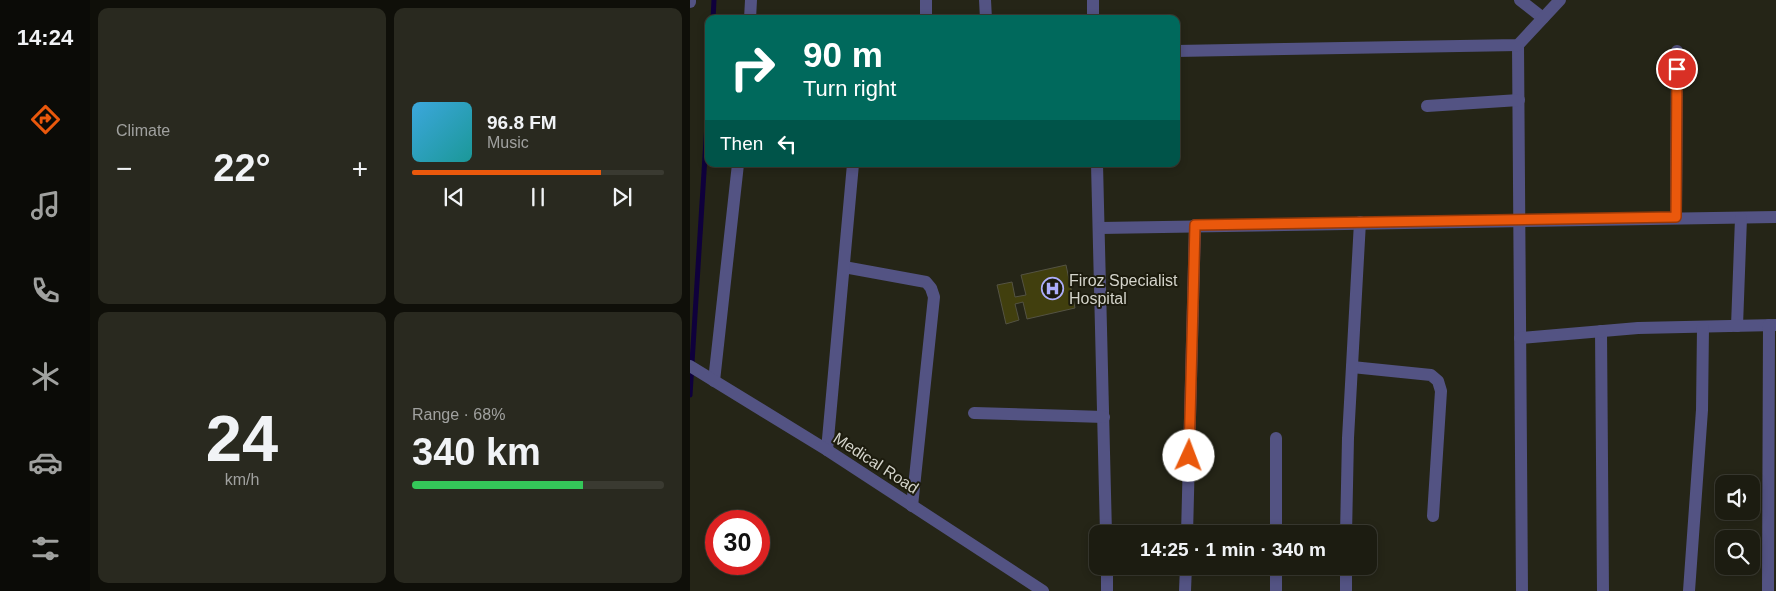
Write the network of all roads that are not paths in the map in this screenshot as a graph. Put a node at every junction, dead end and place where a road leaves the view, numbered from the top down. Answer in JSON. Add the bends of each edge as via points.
{"nodes":[{"id":1,"x":751,"y":0,"type":"edge"},
{"id":2,"x":926,"y":0,"type":"edge"},
{"id":3,"x":985,"y":0,"type":"edge"},
{"id":4,"x":1093,"y":0,"type":"edge"},
{"id":5,"x":1520,"y":0,"type":"edge"},
{"id":6,"x":1560,"y":0,"type":"edge"},
{"id":7,"x":750,"y":15,"type":"edge"},
{"id":8,"x":926,"y":15,"type":"edge"},
{"id":9,"x":986,"y":15,"type":"edge"},
{"id":10,"x":1093,"y":15,"type":"edge"},
{"id":11,"x":1543,"y":18,"type":"junction"},
{"id":12,"x":1518,"y":45,"type":"junction"},
{"id":13,"x":1180,"y":51,"type":"edge"},
{"id":14,"x":1677,"y":51,"type":"dead end"},
{"id":15,"x":1519,"y":100,"type":"junction"},
{"id":16,"x":1427,"y":106,"type":"dead end"},
{"id":17,"x":738,"y":167,"type":"edge"},
{"id":18,"x":853,"y":167,"type":"edge"},
{"id":19,"x":1097,"y":167,"type":"edge"},
{"id":20,"x":1676,"y":217,"type":"junction"},
{"id":21,"x":1776,"y":217,"type":"edge"},
{"id":22,"x":1741,"y":218,"type":"junction"},
{"id":23,"x":1520,"y":221,"type":"junction"},
{"id":24,"x":1360,"y":222,"type":"junction"},
{"id":25,"x":1195,"y":225,"type":"junction"},
{"id":26,"x":1100,"y":228,"type":"junction"},
{"id":27,"x":844,"y":267,"type":"junction"},
{"id":28,"x":1773,"y":325,"type":"edge"},
{"id":29,"x":1737,"y":326,"type":"junction"},
{"id":30,"x":1703,"y":327,"type":"junction"},
{"id":31,"x":1601,"y":331,"type":"junction"},
{"id":32,"x":1520,"y":338,"type":"junction"},
{"id":33,"x":690,"y":366,"type":"edge"},
{"id":34,"x":1352,"y":367,"type":"junction"},
{"id":35,"x":714,"y":381,"type":"junction"},
{"id":36,"x":974,"y":413,"type":"dead end"},
{"id":37,"x":1104,"y":417,"type":"junction"},
{"id":38,"x":1276,"y":438,"type":"dead end"},
{"id":39,"x":827,"y":450,"type":"junction"},
{"id":40,"x":912,"y":506,"type":"junction"},
{"id":41,"x":1433,"y":516,"type":"dead end"},
{"id":42,"x":1106,"y":525,"type":"edge"},
{"id":43,"x":1187,"y":525,"type":"edge"},
{"id":44,"x":1276,"y":525,"type":"edge"},
{"id":45,"x":1346,"y":525,"type":"edge"},
{"id":46,"x":1106,"y":575,"type":"edge"},
{"id":47,"x":1186,"y":575,"type":"edge"},
{"id":48,"x":1276,"y":575,"type":"edge"},
{"id":49,"x":1346,"y":575,"type":"edge"},
{"id":50,"x":1043,"y":591,"type":"edge"},
{"id":51,"x":1107,"y":591,"type":"edge"},
{"id":52,"x":1185,"y":591,"type":"edge"},
{"id":53,"x":1276,"y":591,"type":"edge"},
{"id":54,"x":1346,"y":591,"type":"edge"},
{"id":55,"x":1522,"y":591,"type":"edge"},
{"id":56,"x":1603,"y":591,"type":"edge"},
{"id":57,"x":1689,"y":591,"type":"edge"},
{"id":58,"x":1768,"y":591,"type":"edge"}],
"edges":[{"from":1,"to":7,"type":"street"},
{"from":2,"to":8,"type":"street"},
{"from":3,"to":9,"type":"street"},
{"from":4,"to":10,"type":"street"},
{"from":5,"to":11,"type":"street"},
{"from":6,"to":11,"type":"street"},
{"from":11,"to":12,"type":"street"},
{"from":12,"to":13,"type":"street"},
{"from":12,"to":15,"type":"street"},
{"from":14,"to":20,"type":"street"},
{"from":15,"to":16,"type":"street"},
{"from":15,"to":23,"type":"street"},
{"from":17,"to":35,"type":"street"},
{"from":18,"to":27,"type":"street"},
{"from":19,"to":26,"type":"street"},
{"from":20,"to":22,"type":"street"},
{"from":20,"to":23,"type":"street"},
{"from":21,"to":22,"type":"street"},
{"from":22,"to":29,"type":"street"},
{"from":23,"to":24,"type":"street"},
{"from":23,"to":32,"type":"street"},
{"from":24,"to":25,"type":"street"},
{"from":24,"to":34,"type":"street"},
{"from":25,"to":26,"type":"street"},
{"from":25,"to":43,"type":"street"},
{"from":26,"to":37,"type":"street"},
{"from":27,"to":39,"type":"street"},
{"from":27,"to":40,"type":"street","via":[[926,282],[934,297]]},
{"from":28,"to":29,"type":"street"},
{"from":28,"to":58,"type":"street"},
{"from":29,"to":30,"type":"street"},
{"from":30,"to":31,"type":"street"},
{"from":30,"to":57,"type":"street","via":[[1702,410]]},
{"from":31,"to":32,"type":"street"},
{"from":31,"to":56,"type":"street"},
{"from":32,"to":55,"type":"street"},
{"from":33,"to":35,"type":"street","name":"Medical Road"},
{"from":34,"to":41,"type":"street","via":[[1431,375],[1438,381],[1441,391]]},
{"from":34,"to":45,"type":"street"},
{"from":35,"to":39,"type":"street","name":"Medical Road"},
{"from":36,"to":37,"type":"street"},
{"from":37,"to":42,"type":"street"},
{"from":38,"to":44,"type":"street"},
{"from":39,"to":40,"type":"street","name":"Medical Road"},
{"from":40,"to":50,"type":"street","name":"Medical Road"},
{"from":46,"to":51,"type":"street"},
{"from":47,"to":52,"type":"street"},
{"from":48,"to":53,"type":"street"},
{"from":49,"to":54,"type":"street"}]}
